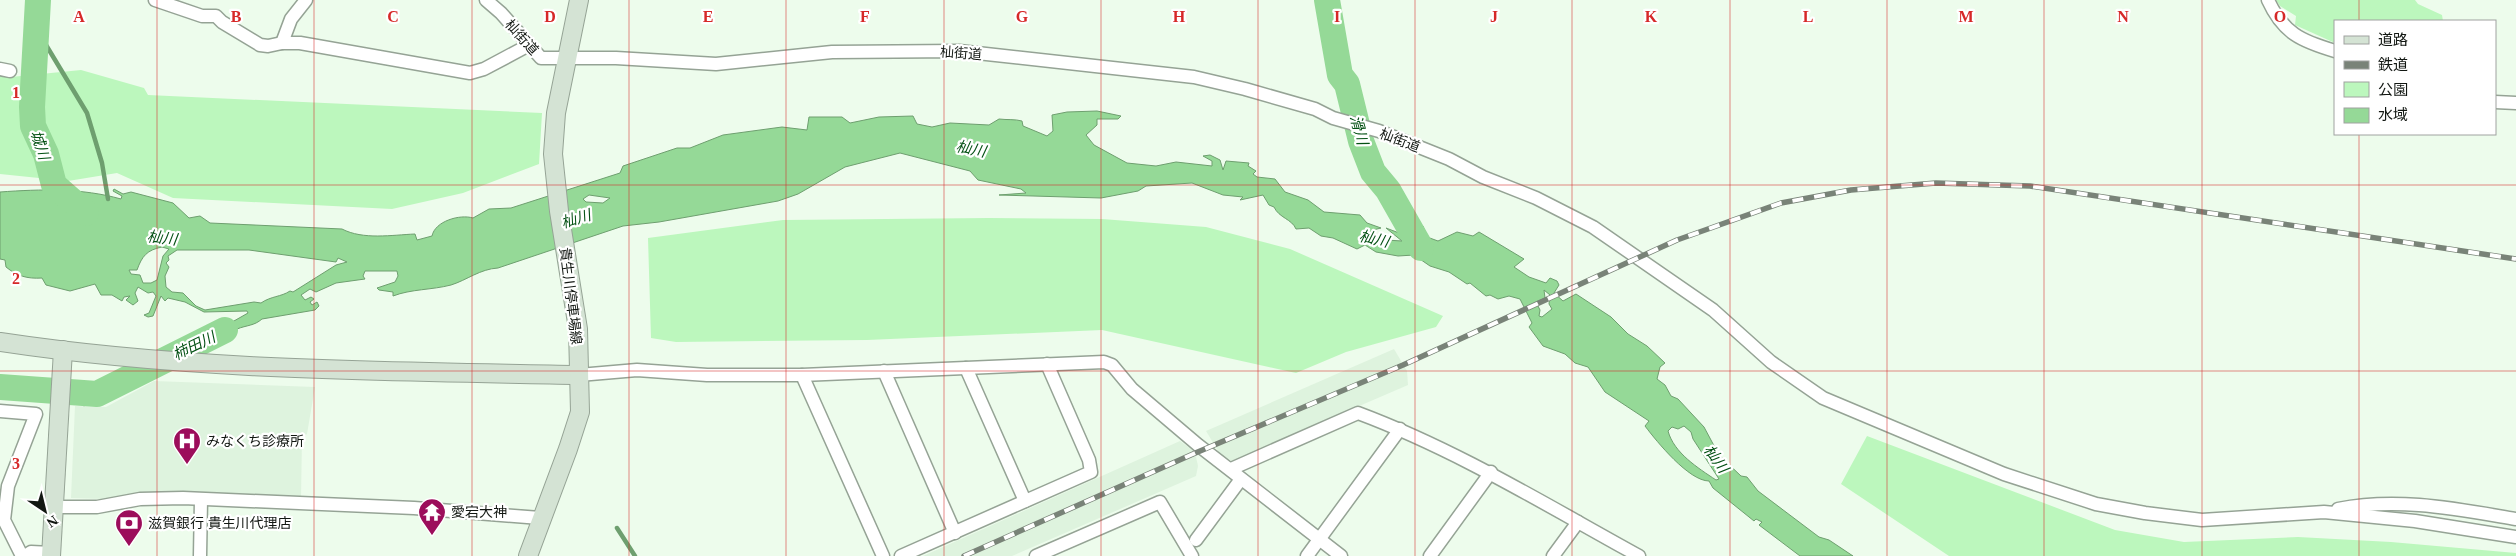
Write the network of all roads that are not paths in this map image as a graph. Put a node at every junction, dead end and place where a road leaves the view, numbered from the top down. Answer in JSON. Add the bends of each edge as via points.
{"nodes":[{"id":1,"x":155,"y":0,"type":"edge"},
{"id":2,"x":306,"y":0,"type":"edge"},
{"id":3,"x":486,"y":0,"type":"edge"},
{"id":4,"x":579,"y":0,"type":"edge"},
{"id":5,"x":2268,"y":0,"type":"edge"},
{"id":6,"x":282,"y":43,"type":"junction"},
{"id":7,"x":529,"y":45,"type":"junction"},
{"id":8,"x":2334,"y":51,"type":"edge"},
{"id":9,"x":566,"y":59,"type":"junction"},
{"id":10,"x":2496,"y":102,"type":"edge"},
{"id":11,"x":2516,"y":104,"type":"edge"},
{"id":12,"x":0,"y":342,"type":"edge"},
{"id":13,"x":63,"y":350,"type":"junction"},
{"id":14,"x":1047,"y":364,"type":"junction"},
{"id":15,"x":966,"y":368,"type":"junction"},
{"id":16,"x":884,"y":371,"type":"junction"},
{"id":17,"x":802,"y":374,"type":"junction"},
{"id":18,"x":579,"y":375,"type":"junction"},
{"id":19,"x":0,"y":411,"type":"edge"},
{"id":20,"x":1400,"y":429,"type":"junction"},
{"id":21,"x":1231,"y":469,"type":"junction"},
{"id":22,"x":1491,"y":472,"type":"junction"},
{"id":23,"x":1241,"y":479,"type":"junction"},
{"id":24,"x":4,"y":485,"type":"edge"},
{"id":25,"x":201,"y":500,"type":"junction"},
{"id":26,"x":1025,"y":501,"type":"junction"},
{"id":27,"x":53,"y":507,"type":"junction"},
{"id":28,"x":2324,"y":512,"type":"junction"},
{"id":29,"x":540,"y":518,"type":"junction"},
{"id":30,"x":2516,"y":518,"type":"edge"},
{"id":31,"x":1578,"y":522,"type":"junction"},
{"id":32,"x":955,"y":533,"type":"junction"},
{"id":33,"x":2516,"y":537,"type":"edge"},
{"id":34,"x":1319,"y":539,"type":"junction"},
{"id":35,"x":1196,"y":540,"type":"dead end"},
{"id":36,"x":51,"y":555,"type":"edge"},
{"id":37,"x":23,"y":556,"type":"edge"},
{"id":38,"x":200,"y":556,"type":"edge"},
{"id":39,"x":528,"y":556,"type":"edge"},
{"id":40,"x":883,"y":556,"type":"edge"},
{"id":41,"x":901,"y":556,"type":"edge"},
{"id":42,"x":1036,"y":556,"type":"edge"},
{"id":43,"x":1192,"y":556,"type":"edge"},
{"id":44,"x":1307,"y":556,"type":"edge"},
{"id":45,"x":1341,"y":556,"type":"edge"},
{"id":46,"x":1430,"y":556,"type":"edge"},
{"id":47,"x":1553,"y":556,"type":"edge"},
{"id":48,"x":1639,"y":556,"type":"edge"}],
"edges":[{"from":1,"to":6,"type":"street","via":[[202,16],[216,16],[260,45]]},
{"from":2,"to":6,"type":"street","via":[[291,19]]},
{"from":3,"to":7,"type":"street","name":"杣街道"},
{"from":4,"to":9,"type":"street","name":"貴生川停車場線"},
{"from":5,"to":8,"type":"street","via":[[2288,31]]},
{"from":6,"to":7,"type":"street","via":[[300,43],[470,73]]},
{"from":7,"to":9,"type":"street","name":"杣街道","via":[[541,58]]},
{"from":9,"to":18,"type":"street","name":"貴生川停車場線","via":[[556,113],[553,154],[575,306]]},
{"from":9,"to":28,"type":"street","name":"杣街道","via":[[616,58],[716,64],[832,52],[959,51],[1194,77],[1306,106],[1380,132],[1449,158],[1483,177],[1536,198],[1593,227],[1713,310],[1770,362],[1823,398],[2004,474],[2096,504],[2202,520]]},
{"from":10,"to":11,"type":"street"},
{"from":12,"to":13,"type":"street"},
{"from":13,"to":18,"type":"street","via":[[277,368]]},
{"from":13,"to":27,"type":"street"},
{"from":14,"to":15,"type":"street"},
{"from":14,"to":21,"type":"street","via":[[1104,362],[1112,365],[1132,389]]},
{"from":14,"to":26,"type":"street","via":[[1089,460],[1090,472]]},
{"from":15,"to":16,"type":"street"},
{"from":15,"to":26,"type":"street"},
{"from":16,"to":17,"type":"street"},
{"from":16,"to":32,"type":"street"},
{"from":17,"to":18,"type":"street","via":[[707,375],[637,370]]},
{"from":17,"to":40,"type":"street"},
{"from":18,"to":29,"type":"street","name":"貴生川停車場線","via":[[580,412]]},
{"from":19,"to":24,"type":"street","via":[[36,414]]},
{"from":20,"to":21,"type":"street","via":[[1358,413]]},
{"from":20,"to":22,"type":"street"},
{"from":20,"to":34,"type":"street"},
{"from":21,"to":23,"type":"street"},
{"from":22,"to":31,"type":"street"},
{"from":22,"to":46,"type":"street"},
{"from":23,"to":34,"type":"street"},
{"from":23,"to":35,"type":"street"},
{"from":24,"to":37,"type":"street","via":[[4,520]]},
{"from":25,"to":27,"type":"street","via":[[140,499],[97,507]]},
{"from":25,"to":29,"type":"street","via":[[414,508]]},
{"from":25,"to":38,"type":"street"},
{"from":26,"to":32,"type":"street"},
{"from":27,"to":36,"type":"street"},
{"from":28,"to":30,"type":"street","via":[[2365,504],[2424,504]]},
{"from":28,"to":33,"type":"street","via":[[2415,521]]},
{"from":29,"to":39,"type":"street","name":"貴生川停車場線"},
{"from":31,"to":47,"type":"street"},
{"from":31,"to":48,"type":"street"},
{"from":32,"to":41,"type":"street"},
{"from":34,"to":44,"type":"street"},
{"from":34,"to":45,"type":"street"},
{"from":36,"to":37,"type":"street","via":[[31,552]]},
{"from":42,"to":43,"type":"street","via":[[1160,502]]}]}
